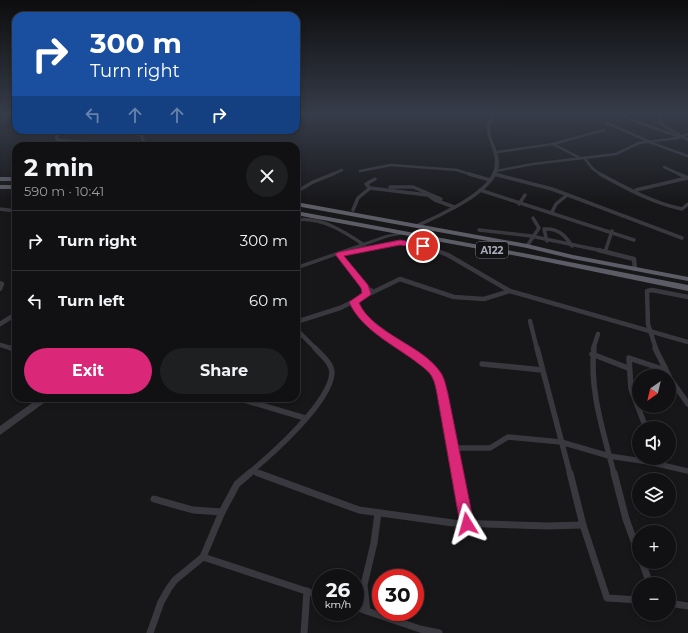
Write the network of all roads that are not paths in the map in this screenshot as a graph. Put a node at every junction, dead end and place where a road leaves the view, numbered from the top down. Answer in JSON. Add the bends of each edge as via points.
{"nodes":[{"id":1,"x":493,"y":144,"type":"edge"},
{"id":2,"x":553,"y":144,"type":"joint"},
{"id":3,"x":637,"y":144,"type":"edge"},
{"id":4,"x":653,"y":144,"type":"edge"},
{"id":5,"x":497,"y":152,"type":"junction"},
{"id":6,"x":688,"y":156,"type":"edge"},
{"id":7,"x":583,"y":159,"type":"junction"},
{"id":8,"x":664,"y":167,"type":"dead end"},
{"id":9,"x":342,"y":170,"type":"dead end"},
{"id":10,"x":360,"y":171,"type":"dead end"},
{"id":11,"x":495,"y":172,"type":"junction"},
{"id":12,"x":688,"y":178,"type":"edge"},
{"id":13,"x":0,"y":179,"type":"edge"},
{"id":14,"x":12,"y":179,"type":"edge"},
{"id":15,"x":374,"y":179,"type":"dead end"},
{"id":16,"x":490,"y":180,"type":"junction"},
{"id":17,"x":0,"y":187,"type":"edge"},
{"id":18,"x":12,"y":187,"type":"edge"},
{"id":19,"x":390,"y":187,"type":"dead end"},
{"id":20,"x":370,"y":188,"type":"junction"},
{"id":21,"x":300,"y":190,"type":"edge"},
{"id":22,"x":480,"y":190,"type":"junction"},
{"id":23,"x":636,"y":190,"type":"junction"},
{"id":24,"x":525,"y":195,"type":"dead end"},
{"id":25,"x":568,"y":195,"type":"junction"},
{"id":26,"x":441,"y":199,"type":"dead end"},
{"id":27,"x":519,"y":204,"type":"junction"},
{"id":28,"x":688,"y":204,"type":"edge"},
{"id":29,"x":300,"y":205,"type":"edge"},
{"id":30,"x":314,"y":207,"type":"junction"},
{"id":31,"x":454,"y":207,"type":"junction"},
{"id":32,"x":0,"y":209,"type":"edge"},
{"id":33,"x":12,"y":210,"type":"edge"},
{"id":34,"x":353,"y":210,"type":"dead end"},
{"id":35,"x":552,"y":212,"type":"junction"},
{"id":36,"x":300,"y":214,"type":"edge"},
{"id":37,"x":311,"y":215,"type":"junction"},
{"id":38,"x":533,"y":218,"type":"dead end"},
{"id":39,"x":300,"y":220,"type":"edge"},
{"id":40,"x":417,"y":226,"type":"junction"},
{"id":41,"x":480,"y":230,"type":"dead end"},
{"id":42,"x":612,"y":231,"type":"junction"},
{"id":43,"x":389,"y":234,"type":"junction"},
{"id":44,"x":465,"y":235,"type":"junction"},
{"id":45,"x":531,"y":236,"type":"junction"},
{"id":46,"x":682,"y":238,"type":"dead end"},
{"id":47,"x":634,"y":240,"type":"dead end"},
{"id":48,"x":547,"y":241,"type":"junction"},
{"id":49,"x":364,"y":245,"type":"junction"},
{"id":50,"x":410,"y":245,"type":"dead end"},
{"id":51,"x":420,"y":245,"type":"junction"},
{"id":52,"x":463,"y":245,"type":"junction"},
{"id":53,"x":526,"y":246,"type":"junction"},
{"id":54,"x":572,"y":246,"type":"junction"},
{"id":55,"x":606,"y":249,"type":"dead end"},
{"id":56,"x":543,"y":250,"type":"junction"},
{"id":57,"x":340,"y":254,"type":"junction"},
{"id":58,"x":546,"y":259,"type":"junction"},
{"id":59,"x":300,"y":267,"type":"edge"},
{"id":60,"x":634,"y":268,"type":"junction"},
{"id":61,"x":640,"y":279,"type":"junction"},
{"id":62,"x":688,"y":279,"type":"edge"},
{"id":63,"x":0,"y":283,"type":"edge"},
{"id":64,"x":365,"y":287,"type":"junction"},
{"id":65,"x":688,"y":288,"type":"edge"},
{"id":66,"x":0,"y":289,"type":"edge"},
{"id":67,"x":372,"y":291,"type":"junction"},
{"id":68,"x":510,"y":292,"type":"junction"},
{"id":69,"x":366,"y":294,"type":"junction"},
{"id":70,"x":688,"y":298,"type":"edge"},
{"id":71,"x":354,"y":302,"type":"junction"},
{"id":72,"x":12,"y":316,"type":"edge"},
{"id":73,"x":300,"y":321,"type":"edge"},
{"id":74,"x":530,"y":321,"type":"dead end"},
{"id":75,"x":0,"y":324,"type":"edge"},
{"id":76,"x":648,"y":332,"type":"junction"},
{"id":77,"x":300,"y":333,"type":"edge"},
{"id":78,"x":598,"y":334,"type":"dead end"},
{"id":79,"x":688,"y":342,"type":"edge"},
{"id":80,"x":0,"y":345,"type":"edge"},
{"id":81,"x":12,"y":349,"type":"edge"},
{"id":82,"x":592,"y":354,"type":"junction"},
{"id":83,"x":482,"y":364,"type":"dead end"},
{"id":84,"x":628,"y":368,"type":"dead end"},
{"id":85,"x":662,"y":369,"type":"edge"},
{"id":86,"x":665,"y":369,"type":"edge"},
{"id":87,"x":542,"y":370,"type":"junction"},
{"id":88,"x":676,"y":386,"type":"edge"},
{"id":89,"x":632,"y":389,"type":"edge"},
{"id":90,"x":37,"y":402,"type":"edge"},
{"id":91,"x":250,"y":402,"type":"edge"},
{"id":92,"x":688,"y":404,"type":"edge"},
{"id":93,"x":305,"y":418,"type":"junction"},
{"id":94,"x":0,"y":431,"type":"edge"},
{"id":95,"x":561,"y":442,"type":"junction"},
{"id":96,"x":452,"y":448,"type":"junction"},
{"id":97,"x":609,"y":456,"type":"junction"},
{"id":98,"x":632,"y":460,"type":"edge"},
{"id":99,"x":664,"y":465,"type":"edge"},
{"id":100,"x":688,"y":470,"type":"edge"},
{"id":101,"x":252,"y":471,"type":"junction"},
{"id":102,"x":154,"y":499,"type":"dead end"},
{"id":103,"x":222,"y":512,"type":"junction"},
{"id":104,"x":378,"y":513,"type":"junction"},
{"id":105,"x":467,"y":524,"type":"junction"},
{"id":106,"x":582,"y":524,"type":"junction"},
{"id":107,"x":632,"y":536,"type":"edge"},
{"id":108,"x":203,"y":557,"type":"junction"},
{"id":109,"x":307,"y":591,"type":"junction"},
{"id":110,"x":312,"y":593,"type":"edge"},
{"id":111,"x":632,"y":600,"type":"edge"},
{"id":112,"x":676,"y":604,"type":"edge"},
{"id":113,"x":688,"y":606,"type":"edge"},
{"id":114,"x":364,"y":610,"type":"edge"},
{"id":115,"x":367,"y":611,"type":"junction"},
{"id":116,"x":150,"y":633,"type":"edge"},
{"id":117,"x":304,"y":633,"type":"edge"},
{"id":118,"x":439,"y":633,"type":"edge"}],
"edges":[{"from":1,"to":5,"type":"street"},
{"from":2,"to":5,"type":"street"},
{"from":2,"to":7,"type":"street"},
{"from":3,"to":7,"type":"street","via":[[612,155]]},
{"from":4,"to":6,"type":"street"},
{"from":5,"to":11,"type":"street","via":[[499,162]]},
{"from":7,"to":11,"type":"street","via":[[533,164]]},
{"from":7,"to":23,"type":"street","via":[[602,175]]},
{"from":8,"to":12,"type":"street"},
{"from":9,"to":21,"type":"street"},
{"from":10,"to":16,"type":"street","via":[[391,165],[409,166],[457,170]]},
{"from":11,"to":16,"type":"street"},
{"from":11,"to":25,"type":"street"},
{"from":12,"to":23,"type":"street"},
{"from":13,"to":14,"type":"highway"},
{"from":15,"to":20,"type":"street","via":[[366,184]]},
{"from":16,"to":22,"type":"street"},
{"from":17,"to":18,"type":"highway"},
{"from":19,"to":26,"type":"street","via":[[413,187]]},
{"from":20,"to":31,"type":"street","via":[[428,195]]},
{"from":20,"to":34,"type":"street","via":[[358,198]]},
{"from":22,"to":27,"type":"street"},
{"from":22,"to":31,"type":"street"},
{"from":23,"to":28,"type":"street","via":[[677,208],[683,209]]},
{"from":24,"to":27,"type":"street"},
{"from":25,"to":35,"type":"street","via":[[556,204]]},
{"from":25,"to":46,"type":"street"},
{"from":27,"to":35,"type":"street"},
{"from":29,"to":30,"type":"highway","number":"A122"},
{"from":30,"to":37,"type":"highway"},
{"from":30,"to":40,"type":"highway","number":"A122"},
{"from":31,"to":40,"type":"street"},
{"from":32,"to":33,"type":"street"},
{"from":35,"to":42,"type":"street"},
{"from":36,"to":37,"type":"highway","number":"A122"},
{"from":37,"to":43,"type":"highway","number":"A122"},
{"from":38,"to":45,"type":"street","via":[[539,228]]},
{"from":39,"to":49,"type":"street","via":[[333,226]]},
{"from":40,"to":44,"type":"highway","number":"A122"},
{"from":41,"to":45,"type":"street"},
{"from":42,"to":47,"type":"street"},
{"from":42,"to":55,"type":"street"},
{"from":43,"to":49,"type":"street"},
{"from":43,"to":52,"type":"highway","number":"A122","via":[[402,233]]},
{"from":44,"to":52,"type":"highway"},
{"from":44,"to":53,"type":"highway","number":"A122"},
{"from":45,"to":48,"type":"street"},
{"from":45,"to":53,"type":"street"},
{"from":48,"to":54,"type":"street"},
{"from":48,"to":54,"type":"street","via":[[544,229],[550,228],[564,233]]},
{"from":49,"to":57,"type":"street"},
{"from":50,"to":51,"type":"street"},
{"from":51,"to":57,"type":"street","via":[[393,243]]},
{"from":51,"to":68,"type":"street","via":[[448,255]]},
{"from":52,"to":58,"type":"highway","number":"A122"},
{"from":53,"to":56,"type":"highway","number":"A122"},
{"from":54,"to":60,"type":"street","via":[[634,259]]},
{"from":56,"to":58,"type":"highway"},
{"from":56,"to":60,"type":"highway","number":"A122"},
{"from":57,"to":59,"type":"street"},
{"from":57,"to":64,"type":"street"},
{"from":58,"to":61,"type":"highway","number":"A122"},
{"from":60,"to":61,"type":"highway"},
{"from":60,"to":62,"type":"highway","number":"A122"},
{"from":61,"to":65,"type":"highway","number":"A122"},
{"from":63,"to":66,"type":"street"},
{"from":64,"to":67,"type":"street"},
{"from":64,"to":69,"type":"street"},
{"from":67,"to":68,"type":"street","via":[[400,279],[454,297],[484,299]]},
{"from":67,"to":69,"type":"street"},
{"from":68,"to":76,"type":"street"},
{"from":69,"to":71,"type":"street"},
{"from":70,"to":76,"type":"street","via":[[648,290]]},
{"from":71,"to":73,"type":"street"},
{"from":71,"to":96,"type":"street","via":[[358,312],[434,371],[441,388]]},
{"from":72,"to":75,"type":"street"},
{"from":74,"to":87,"type":"street"},
{"from":76,"to":79,"type":"street"},
{"from":76,"to":86,"type":"street"},
{"from":77,"to":93,"type":"street","via":[[322,356],[332,372],[326,390]]},
{"from":78,"to":82,"type":"street"},
{"from":80,"to":81,"type":"street"},
{"from":82,"to":84,"type":"street"},
{"from":82,"to":97,"type":"street","via":[[597,411]]},
{"from":83,"to":87,"type":"street"},
{"from":85,"to":89,"type":"street","via":[[629,358]]},
{"from":87,"to":95,"type":"street"},
{"from":88,"to":92,"type":"street"},
{"from":90,"to":94,"type":"street"},
{"from":91,"to":93,"type":"street"},
{"from":93,"to":101,"type":"street","via":[[276,451]]},
{"from":95,"to":96,"type":"street","via":[[508,437],[490,448]]},
{"from":95,"to":97,"type":"street"},
{"from":95,"to":106,"type":"street"},
{"from":96,"to":105,"type":"street"},
{"from":97,"to":98,"type":"street"},
{"from":97,"to":107,"type":"street"},
{"from":99,"to":100,"type":"street"},
{"from":101,"to":103,"type":"street","via":[[237,484]]},
{"from":101,"to":104,"type":"street","via":[[339,504]]},
{"from":102,"to":103,"type":"street","via":[[193,510]]},
{"from":103,"to":108,"type":"street"},
{"from":104,"to":105,"type":"street"},
{"from":104,"to":115,"type":"street","via":[[362,594]]},
{"from":105,"to":106,"type":"street"},
{"from":106,"to":111,"type":"street","via":[[607,598]]},
{"from":108,"to":109,"type":"street"},
{"from":108,"to":116,"type":"street","via":[[169,588]]},
{"from":109,"to":110,"type":"street"},
{"from":109,"to":117,"type":"street"},
{"from":112,"to":113,"type":"street"},
{"from":114,"to":115,"type":"street"},
{"from":115,"to":118,"type":"street"}]}
